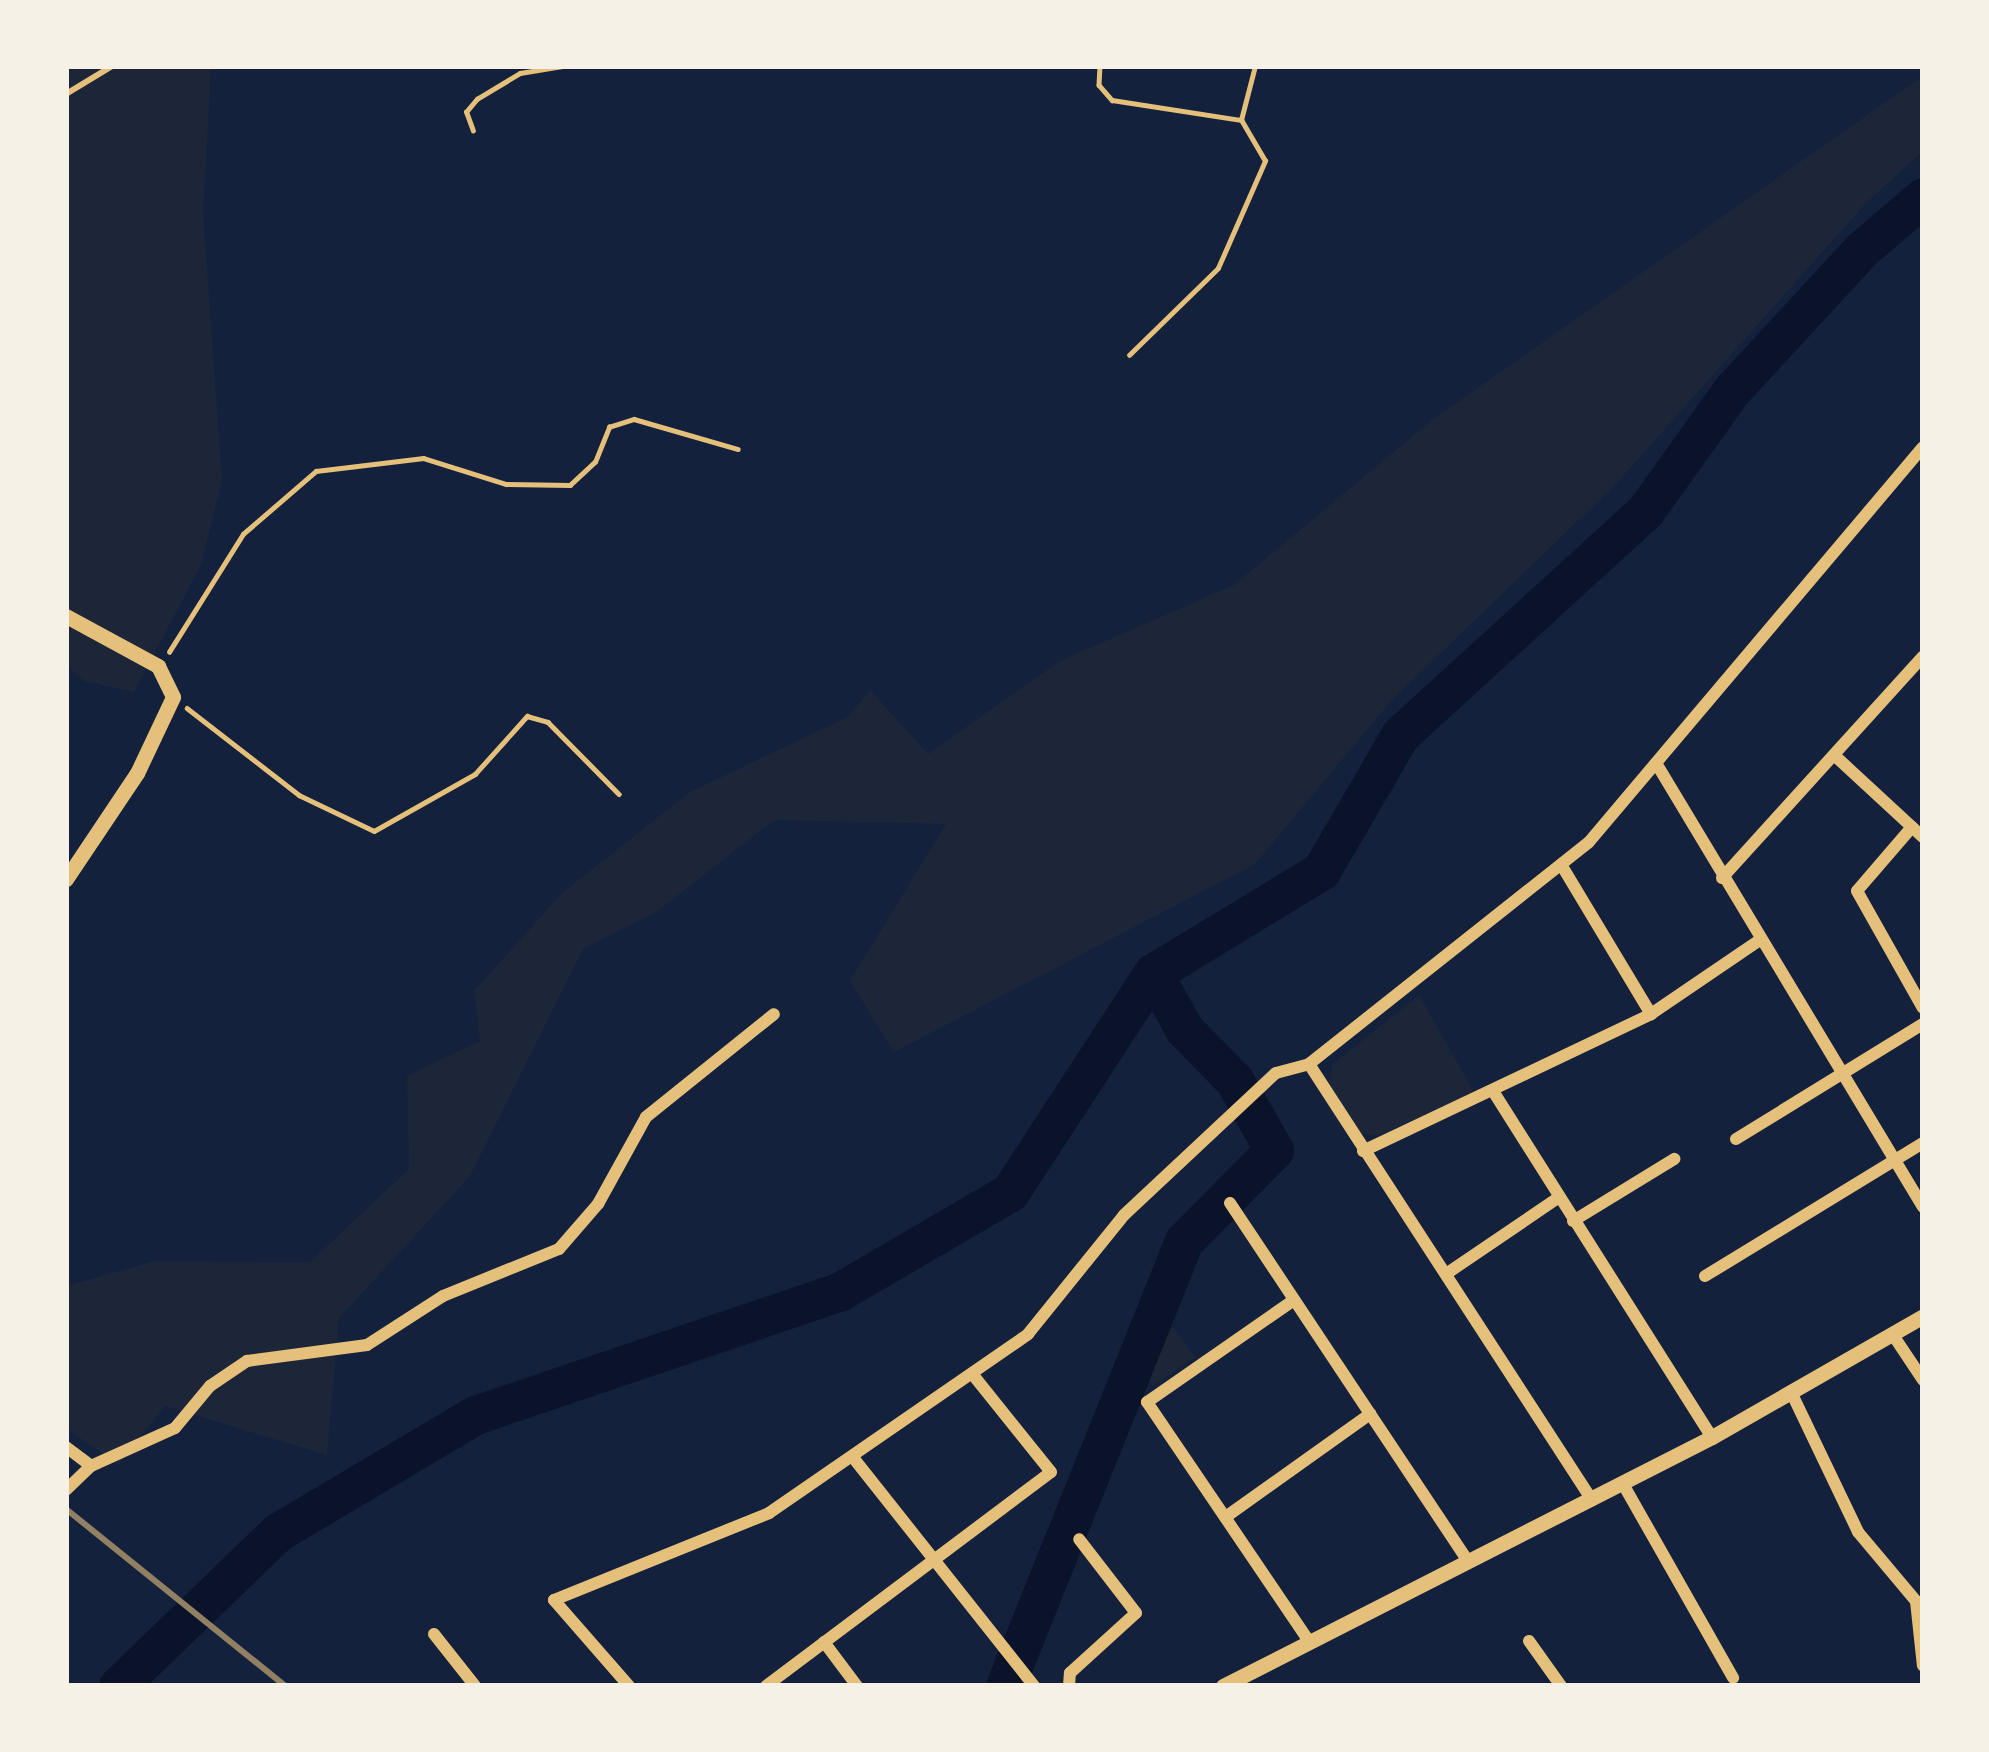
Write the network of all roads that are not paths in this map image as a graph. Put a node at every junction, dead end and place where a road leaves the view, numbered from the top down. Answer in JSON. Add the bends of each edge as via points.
{"nodes":[{"id":1,"x":112,"y":66,"type":"edge"},
{"id":2,"x":66,"y":94,"type":"edge"},
{"id":3,"x":1920,"y":457,"type":"edge"},
{"id":4,"x":66,"y":616,"type":"edge"},
{"id":5,"x":1923,"y":656,"type":"edge"},
{"id":6,"x":1834,"y":755,"type":"junction"},
{"id":7,"x":1656,"y":764,"type":"junction"},
{"id":8,"x":1918,"y":832,"type":"edge"},
{"id":9,"x":1562,"y":866,"type":"junction"},
{"id":10,"x":1722,"y":878,"type":"junction"},
{"id":11,"x":66,"y":879,"type":"edge"},
{"id":12,"x":1760,"y":940,"type":"junction"},
{"id":13,"x":1923,"y":1008,"type":"edge"},
{"id":14,"x":774,"y":1014,"type":"dead end"},
{"id":15,"x":1651,"y":1014,"type":"junction"},
{"id":16,"x":1923,"y":1024,"type":"edge"},
{"id":17,"x":1309,"y":1064,"type":"junction"},
{"id":18,"x":1842,"y":1074,"type":"junction"},
{"id":19,"x":1493,"y":1091,"type":"junction"},
{"id":20,"x":1736,"y":1139,"type":"dead end"},
{"id":21,"x":1923,"y":1143,"type":"edge"},
{"id":22,"x":1363,"y":1150,"type":"junction"},
{"id":23,"x":1674,"y":1159,"type":"dead end"},
{"id":24,"x":1896,"y":1163,"type":"junction"},
{"id":25,"x":1558,"y":1198,"type":"junction"},
{"id":26,"x":1230,"y":1203,"type":"dead end"},
{"id":27,"x":1923,"y":1207,"type":"edge"},
{"id":28,"x":1573,"y":1221,"type":"junction"},
{"id":29,"x":1445,"y":1274,"type":"junction"},
{"id":30,"x":1706,"y":1276,"type":"dead end"},
{"id":31,"x":1294,"y":1300,"type":"junction"},
{"id":32,"x":1923,"y":1316,"type":"edge"},
{"id":33,"x":1893,"y":1335,"type":"junction"},
{"id":34,"x":974,"y":1375,"type":"junction"},
{"id":35,"x":1923,"y":1380,"type":"edge"},
{"id":36,"x":1792,"y":1394,"type":"junction"},
{"id":37,"x":1370,"y":1414,"type":"junction"},
{"id":38,"x":1712,"y":1438,"type":"junction"},
{"id":39,"x":66,"y":1447,"type":"edge"},
{"id":40,"x":855,"y":1460,"type":"junction"},
{"id":41,"x":92,"y":1466,"type":"junction"},
{"id":42,"x":1623,"y":1484,"type":"junction"},
{"id":43,"x":66,"y":1490,"type":"edge"},
{"id":44,"x":1592,"y":1500,"type":"junction"},
{"id":45,"x":1227,"y":1516,"type":"junction"},
{"id":46,"x":1078,"y":1539,"type":"dead end"},
{"id":47,"x":1468,"y":1561,"type":"junction"},
{"id":48,"x":930,"y":1564,"type":"junction"},
{"id":49,"x":434,"y":1634,"type":"dead end"},
{"id":50,"x":1308,"y":1640,"type":"junction"},
{"id":51,"x":824,"y":1642,"type":"junction"},
{"id":52,"x":1529,"y":1642,"type":"dead end"},
{"id":53,"x":1923,"y":1666,"type":"edge"},
{"id":54,"x":1733,"y":1678,"type":"dead end"},
{"id":55,"x":475,"y":1686,"type":"edge"},
{"id":56,"x":628,"y":1686,"type":"edge"},
{"id":57,"x":766,"y":1686,"type":"edge"},
{"id":58,"x":857,"y":1686,"type":"edge"},
{"id":59,"x":1034,"y":1686,"type":"edge"},
{"id":60,"x":1069,"y":1686,"type":"edge"},
{"id":61,"x":1223,"y":1686,"type":"edge"},
{"id":62,"x":1561,"y":1686,"type":"edge"}],
"edges":[{"from":1,"to":2,"type":"lane"},
{"from":3,"to":7,"type":"street"},
{"from":4,"to":11,"type":"street","via":[[158,666],[173,697],[137,773]]},
{"from":5,"to":6,"type":"street"},
{"from":6,"to":8,"type":"street"},
{"from":6,"to":10,"type":"street"},
{"from":7,"to":9,"type":"street"},
{"from":7,"to":10,"type":"street"},
{"from":8,"to":13,"type":"street","via":[[1857,891]]},
{"from":9,"to":15,"type":"street"},
{"from":9,"to":17,"type":"street"},
{"from":10,"to":12,"type":"street"},
{"from":12,"to":15,"type":"street"},
{"from":12,"to":18,"type":"street"},
{"from":14,"to":41,"type":"street","via":[[646,1117],[598,1204],[559,1249],[443,1296],[367,1345],[247,1361],[210,1386],[175,1427]]},
{"from":15,"to":19,"type":"street"},
{"from":16,"to":18,"type":"street"},
{"from":17,"to":22,"type":"street"},
{"from":17,"to":34,"type":"street","via":[[1276,1073],[1124,1215],[1028,1334]]},
{"from":18,"to":20,"type":"street"},
{"from":18,"to":24,"type":"street"},
{"from":19,"to":22,"type":"street"},
{"from":19,"to":25,"type":"street"},
{"from":21,"to":24,"type":"street"},
{"from":22,"to":29,"type":"street"},
{"from":23,"to":28,"type":"street"},
{"from":24,"to":27,"type":"street"},
{"from":24,"to":30,"type":"street"},
{"from":25,"to":28,"type":"street"},
{"from":25,"to":29,"type":"street"},
{"from":26,"to":31,"type":"street"},
{"from":28,"to":38,"type":"street"},
{"from":29,"to":44,"type":"street"},
{"from":31,"to":37,"type":"street"},
{"from":31,"to":45,"type":"street","via":[[1147,1402]]},
{"from":32,"to":33,"type":"street"},
{"from":33,"to":35,"type":"street"},
{"from":33,"to":36,"type":"street"},
{"from":34,"to":40,"type":"street"},
{"from":34,"to":48,"type":"street","via":[[1051,1472]]},
{"from":36,"to":38,"type":"street"},
{"from":36,"to":53,"type":"street","via":[[1858,1532],[1916,1601]]},
{"from":37,"to":45,"type":"street"},
{"from":37,"to":47,"type":"street"},
{"from":38,"to":42,"type":"street"},
{"from":39,"to":41,"type":"street"},
{"from":40,"to":48,"type":"street"},
{"from":40,"to":56,"type":"street","via":[[770,1514],[554,1600]]},
{"from":41,"to":43,"type":"street"},
{"from":42,"to":44,"type":"street"},
{"from":42,"to":54,"type":"street"},
{"from":44,"to":47,"type":"street"},
{"from":45,"to":50,"type":"street"},
{"from":46,"to":60,"type":"street","via":[[1136,1613],[1070,1673]]},
{"from":47,"to":50,"type":"street"},
{"from":48,"to":51,"type":"street"},
{"from":48,"to":59,"type":"street"},
{"from":49,"to":55,"type":"street"},
{"from":50,"to":61,"type":"street"},
{"from":51,"to":57,"type":"street"},
{"from":51,"to":58,"type":"street"},
{"from":52,"to":62,"type":"street"}]}
